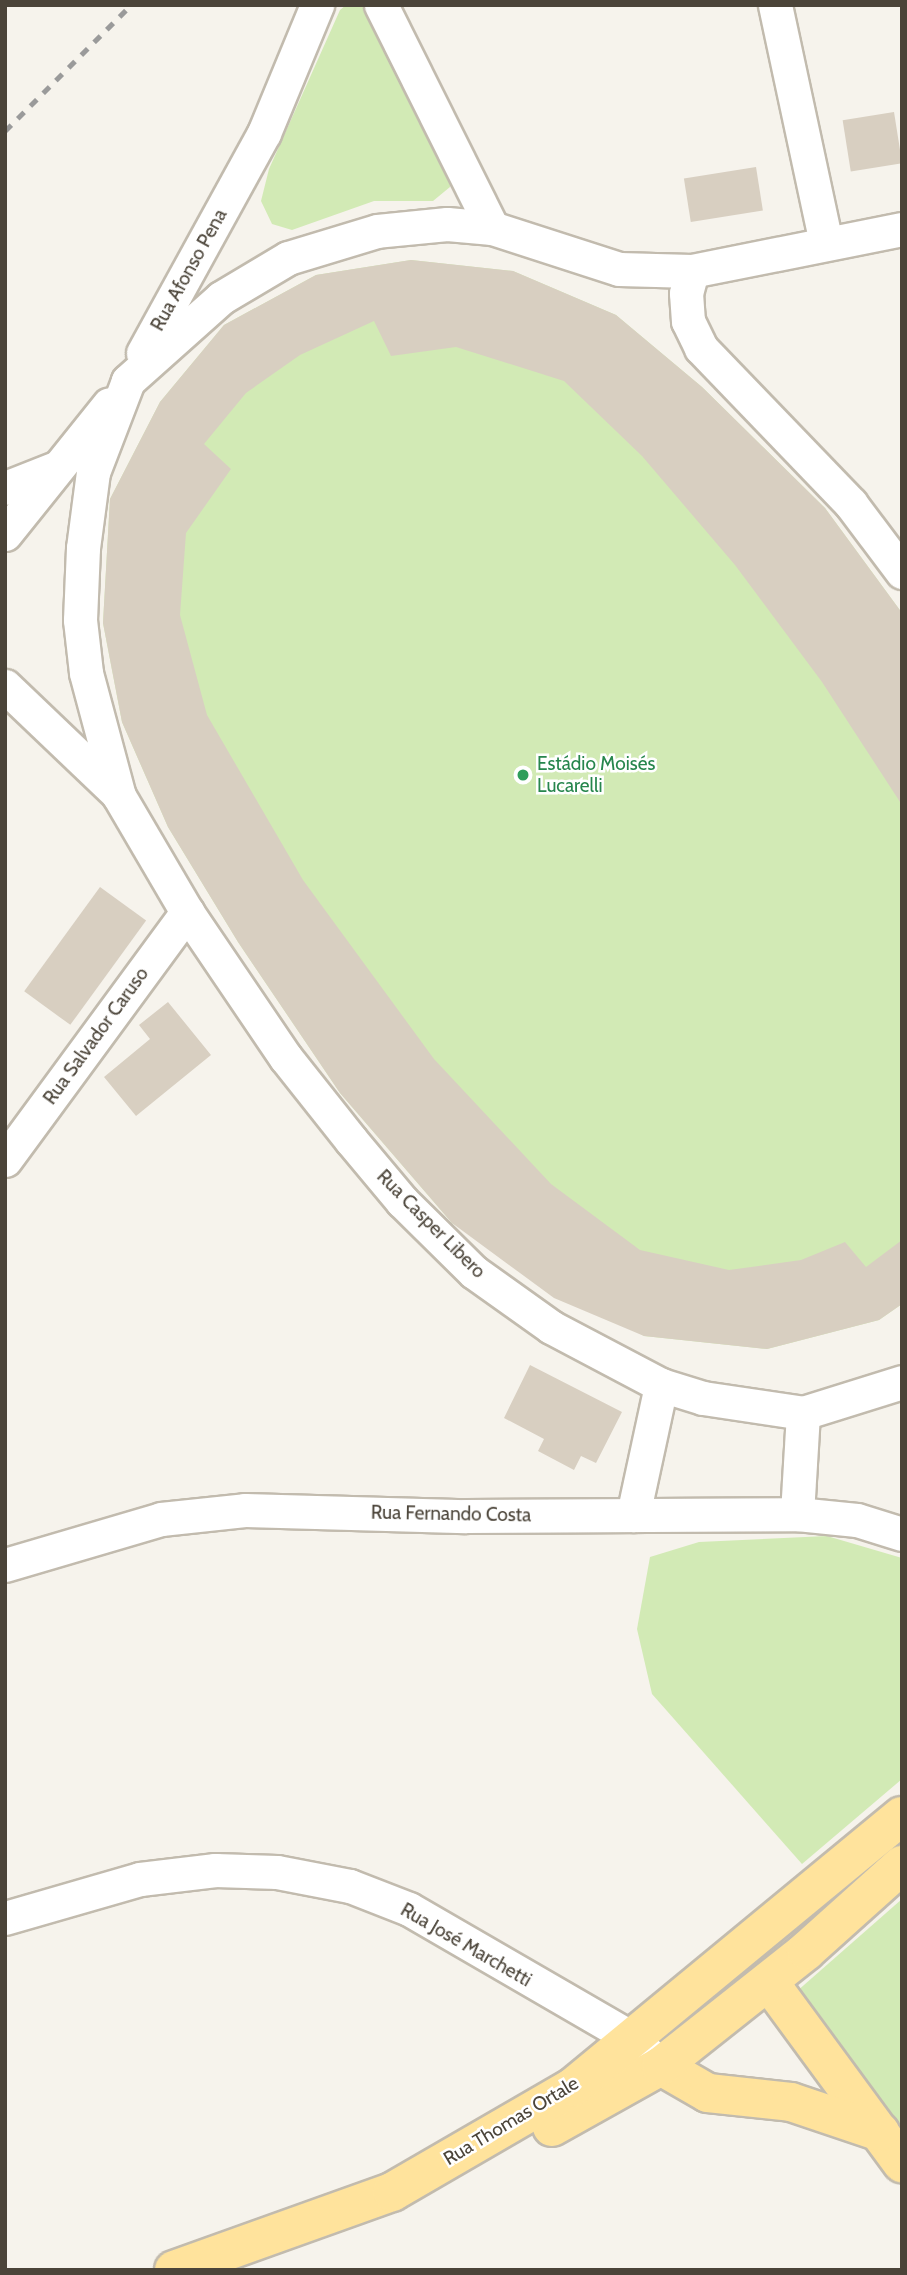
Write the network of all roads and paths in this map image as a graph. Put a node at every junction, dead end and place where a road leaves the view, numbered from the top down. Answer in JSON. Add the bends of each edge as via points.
{"nodes":[{"id":1,"x":317,"y":5,"type":"edge"},
{"id":2,"x":381,"y":5,"type":"edge"},
{"id":3,"x":775,"y":5,"type":"edge"},
{"id":4,"x":492,"y":228,"type":"junction"},
{"id":5,"x":902,"y":229,"type":"edge"},
{"id":6,"x":826,"y":243,"type":"junction"},
{"id":7,"x":692,"y":271,"type":"junction"},
{"id":8,"x":128,"y":381,"type":"junction"},
{"id":9,"x":58,"y":467,"type":"junction"},
{"id":10,"x":5,"y":488,"type":"edge"},
{"id":11,"x":5,"y":534,"type":"edge"},
{"id":12,"x":902,"y":572,"type":"edge"},
{"id":13,"x":5,"y":686,"type":"edge"},
{"id":14,"x":119,"y":796,"type":"junction"},
{"id":15,"x":187,"y":912,"type":"junction"},
{"id":16,"x":5,"y":1160,"type":"edge"},
{"id":17,"x":902,"y":1382,"type":"edge"},
{"id":18,"x":661,"y":1385,"type":"junction"},
{"id":19,"x":803,"y":1413,"type":"junction"},
{"id":20,"x":797,"y":1514,"type":"junction"},
{"id":21,"x":633,"y":1515,"type":"junction"},
{"id":22,"x":902,"y":1534,"type":"edge"},
{"id":23,"x":5,"y":1565,"type":"edge"},
{"id":24,"x":902,"y":1816,"type":"edge"},
{"id":25,"x":902,"y":1865,"type":"edge"},
{"id":26,"x":5,"y":1918,"type":"edge"},
{"id":27,"x":769,"y":1982,"type":"junction"},
{"id":28,"x":633,"y":2039,"type":"junction"},
{"id":29,"x":661,"y":2066,"type":"junction"},
{"id":30,"x":880,"y":2132,"type":"junction"},
{"id":31,"x":902,"y":2163,"type":"edge"},
{"id":32,"x":174,"y":2270,"type":"edge"},
{"id":33,"x":240,"y":2270,"type":"edge"}],
"edges":[{"from":1,"to":8,"type":"street","name":"Rua Afonso Pena","via":[[264,133]]},
{"from":2,"to":4,"type":"street"},
{"from":3,"to":6,"type":"street"},
{"from":4,"to":7,"type":"street","via":[[619,269]]},
{"from":4,"to":8,"type":"street","via":[[447,224],[377,231],[288,258],[204,311]]},
{"from":5,"to":6,"type":"street"},
{"from":6,"to":7,"type":"street"},
{"from":7,"to":12,"type":"street","via":[[686,293],[688,321],[701,348],[851,504]]},
{"from":8,"to":9,"type":"street","name":"Rua Afonso Pena"},
{"from":8,"to":14,"type":"street","name":"Rua Casper Libero","via":[[93,472],[80,620],[86,673]]},
{"from":9,"to":10,"type":"street","name":"Rua Afonso Pena"},
{"from":9,"to":11,"type":"street"},
{"from":13,"to":14,"type":"street","name":"Rua Casper Libero"},
{"from":14,"to":15,"type":"street","name":"Rua Casper Libero"},
{"from":15,"to":16,"type":"street","name":"Rua Salvador Caruso"},
{"from":15,"to":18,"type":"street","name":"Rua Casper Libero","via":[[286,1058],[420,1219],[474,1272],[551,1326]]},
{"from":17,"to":19,"type":"street","name":"Rua Casper Libero"},
{"from":18,"to":19,"type":"street","name":"Rua Casper Libero","via":[[703,1398]]},
{"from":18,"to":21,"type":"street"},
{"from":19,"to":20,"type":"street"},
{"from":20,"to":21,"type":"street","name":"Rua Fernando Costa"},
{"from":20,"to":22,"type":"street","name":"Rua Fernando Costa","via":[[857,1520]]},
{"from":21,"to":23,"type":"street","name":"Rua Fernando Costa","via":[[245,1510],[161,1519]]},
{"from":24,"to":28,"type":"main road","name":"Rua Thomas Ortale"},
{"from":25,"to":27,"type":"main road","name":"Rua Thomas Ortale"},
{"from":26,"to":28,"type":"street","name":"Rua José Marchetti","via":[[140,1879],[215,1870],[277,1871],[350,1886],[410,1909]]},
{"from":27,"to":29,"type":"main road","name":"Rua Thomas Ortale"},
{"from":27,"to":30,"type":"main road"},
{"from":28,"to":29,"type":"street","name":"Rua José Marchetti"},
{"from":28,"to":32,"type":"main road","name":"Rua Thomas Ortale","via":[[573,2087],[391,2192]]},
{"from":29,"to":30,"type":"main road","via":[[708,2094],[791,2102]]},
{"from":29,"to":33,"type":"main road","name":"Rua Thomas Ortale","via":[[393,2218]]},
{"from":30,"to":31,"type":"main road"}]}
